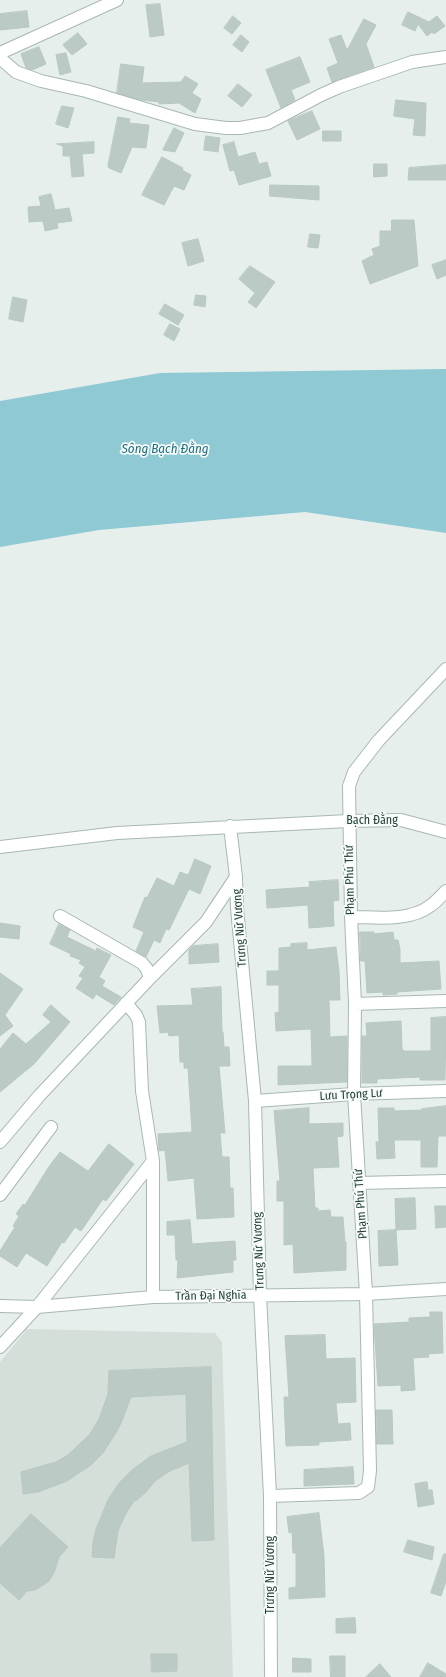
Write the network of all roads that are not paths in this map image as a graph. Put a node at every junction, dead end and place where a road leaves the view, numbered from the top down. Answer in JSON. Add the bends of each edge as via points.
{"nodes":[{"id":1,"x":117,"y":0,"type":"edge"},
{"id":2,"x":0,"y":53,"type":"edge"},
{"id":3,"x":446,"y":57,"type":"edge"},
{"id":4,"x":0,"y":58,"type":"edge"},
{"id":5,"x":446,"y":669,"type":"edge"},
{"id":6,"x":348,"y":821,"type":"junction"},
{"id":7,"x":230,"y":826,"type":"junction"},
{"id":8,"x":446,"y":832,"type":"edge"},
{"id":9,"x":1,"y":846,"type":"edge"},
{"id":10,"x":236,"y":877,"type":"junction"},
{"id":11,"x":446,"y":891,"type":"edge"},
{"id":12,"x":60,"y":916,"type":"dead end"},
{"id":13,"x":350,"y":917,"type":"junction"},
{"id":14,"x":150,"y":978,"type":"junction"},
{"id":15,"x":446,"y":1001,"type":"edge"},
{"id":16,"x":126,"y":1003,"type":"junction"},
{"id":17,"x":355,"y":1004,"type":"junction"},
{"id":18,"x":446,"y":1092,"type":"edge"},
{"id":19,"x":354,"y":1094,"type":"junction"},
{"id":20,"x":255,"y":1101,"type":"junction"},
{"id":21,"x":51,"y":1127,"type":"dead end"},
{"id":22,"x":0,"y":1142,"type":"edge"},
{"id":23,"x":152,"y":1161,"type":"junction"},
{"id":24,"x":446,"y":1181,"type":"edge"},
{"id":25,"x":360,"y":1184,"type":"junction"},
{"id":26,"x":0,"y":1195,"type":"edge"},
{"id":27,"x":446,"y":1289,"type":"edge"},
{"id":28,"x":366,"y":1294,"type":"junction"},
{"id":29,"x":260,"y":1295,"type":"junction"},
{"id":30,"x":152,"y":1297,"type":"junction"},
{"id":31,"x":0,"y":1306,"type":"edge"},
{"id":32,"x":37,"y":1307,"type":"junction"},
{"id":33,"x":0,"y":1347,"type":"edge"},
{"id":34,"x":270,"y":1496,"type":"junction"},
{"id":35,"x":271,"y":1677,"type":"edge"}],
"edges":[{"from":1,"to":2,"type":"street"},
{"from":3,"to":4,"type":"street","via":[[412,62],[339,87],[268,123],[240,128],[195,124],[86,91],[41,81],[16,72]]},
{"from":5,"to":6,"type":"street","via":[[379,740],[354,772],[349,786]]},
{"from":6,"to":7,"type":"street","name":"Bạch Đằng"},
{"from":6,"to":8,"type":"street","name":"Bạch Đằng","via":[[400,820]]},
{"from":6,"to":13,"type":"street","name":"Phạm Phú Thứ"},
{"from":7,"to":9,"type":"street","name":"Bạch Đằng","via":[[117,833]]},
{"from":7,"to":10,"type":"street","name":"Trưng Nữ Vương"},
{"from":10,"to":14,"type":"street","via":[[206,922]]},
{"from":10,"to":20,"type":"street","name":"Trưng Nữ Vương"},
{"from":11,"to":13,"type":"street","via":[[429,907],[410,915]]},
{"from":12,"to":14,"type":"street","via":[[142,963]]},
{"from":13,"to":17,"type":"street","name":"Phạm Phú Thứ"},
{"from":14,"to":16,"type":"street"},
{"from":15,"to":17,"type":"street"},
{"from":16,"to":22,"type":"street"},
{"from":16,"to":23,"type":"street","via":[[136,1014],[139,1022],[142,1091]]},
{"from":17,"to":19,"type":"street","name":"Phạm Phú Thứ"},
{"from":18,"to":19,"type":"street","name":"Lưu Trọng Lư"},
{"from":19,"to":20,"type":"street","name":"Lưu Trọng Lư"},
{"from":19,"to":25,"type":"street","name":"Phạm Phú Thứ"},
{"from":20,"to":29,"type":"street","name":"Trưng Nữ Vương"},
{"from":21,"to":26,"type":"street"},
{"from":23,"to":30,"type":"street"},
{"from":23,"to":32,"type":"street"},
{"from":24,"to":25,"type":"street"},
{"from":25,"to":28,"type":"street","name":"Phạm Phú Thứ"},
{"from":27,"to":28,"type":"street","name":"Trần Đại Nghĩa"},
{"from":28,"to":29,"type":"street","name":"Trần Đại Nghĩa"},
{"from":28,"to":34,"type":"street","name":"Phạm Phú Thứ","via":[[370,1471],[368,1487],[359,1493]]},
{"from":29,"to":30,"type":"street","name":"Trần Đại Nghĩa"},
{"from":29,"to":34,"type":"street","name":"Trưng Nữ Vương"},
{"from":30,"to":32,"type":"street","name":"Trần Đại Nghĩa"},
{"from":31,"to":32,"type":"street","name":"Trần Đại Nghĩa"},
{"from":32,"to":33,"type":"street"},
{"from":34,"to":35,"type":"street","name":"Trưng Nữ Vương"}]}
